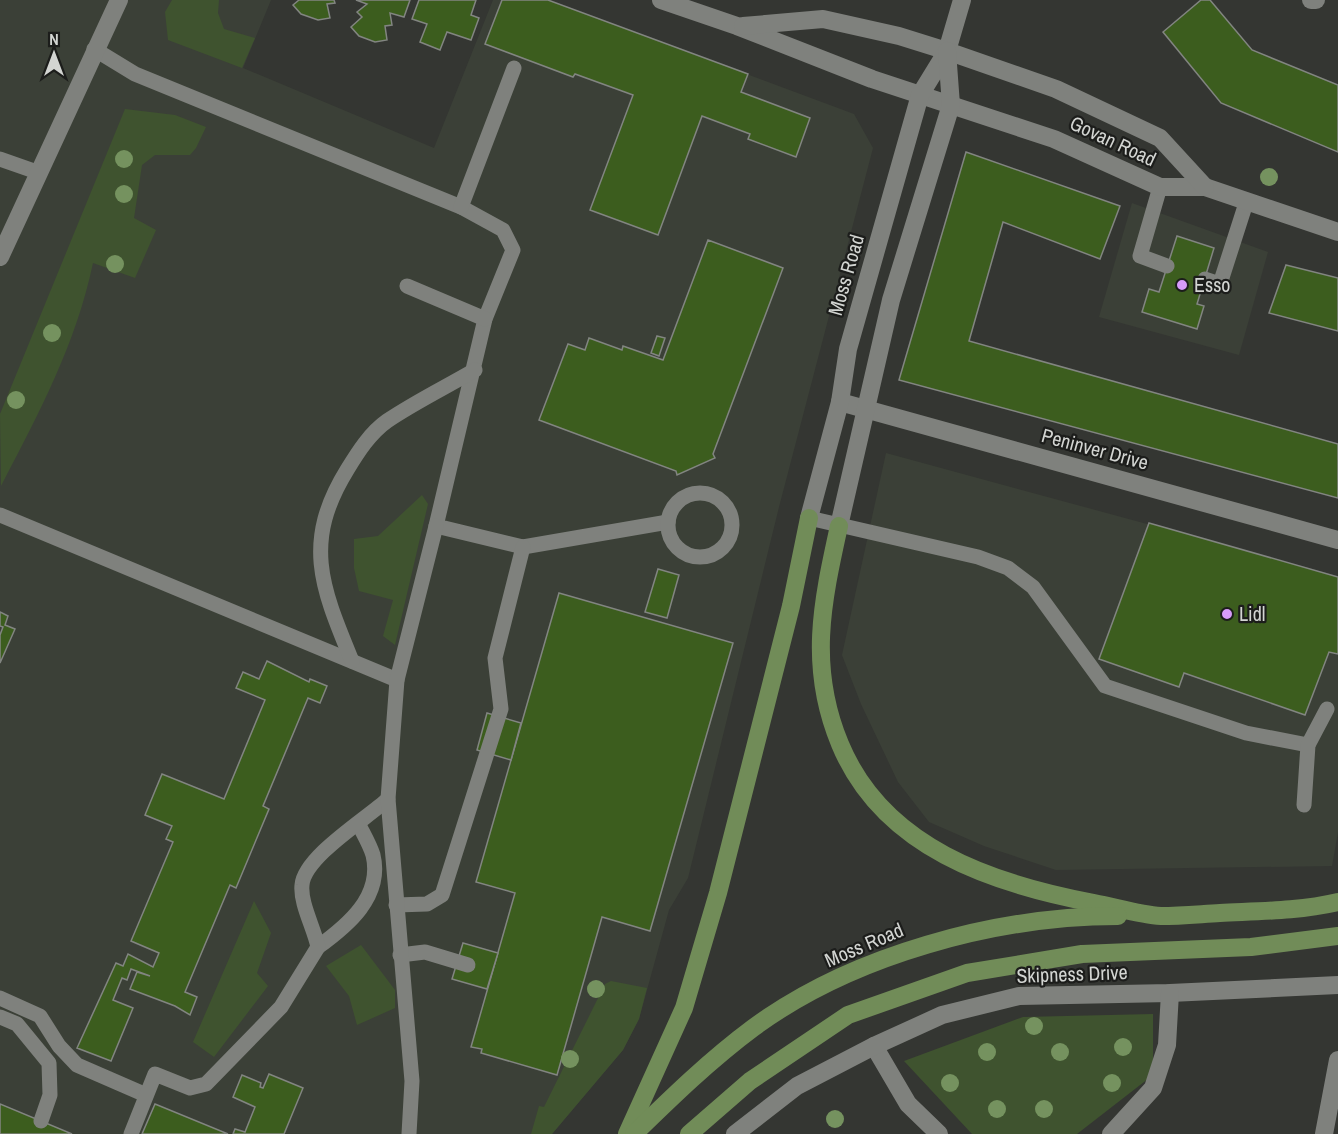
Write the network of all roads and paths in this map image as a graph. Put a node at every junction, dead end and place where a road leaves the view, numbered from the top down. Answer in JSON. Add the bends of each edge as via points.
{"nodes":[{"id":1,"x":118,"y":0,"type":"edge"},
{"id":2,"x":661,"y":0,"type":"edge"},
{"id":3,"x":962,"y":0,"type":"edge"},
{"id":4,"x":1311,"y":0,"type":"edge"},
{"id":5,"x":1316,"y":0,"type":"edge"},
{"id":6,"x":737,"y":26,"type":"junction"},
{"id":7,"x":94,"y":49,"type":"junction"},
{"id":8,"x":947,"y":51,"type":"junction"},
{"id":9,"x":514,"y":68,"type":"dead end"},
{"id":10,"x":920,"y":95,"type":"junction"},
{"id":11,"x":951,"y":105,"type":"junction"},
{"id":12,"x":0,"y":159,"type":"edge"},
{"id":13,"x":37,"y":172,"type":"junction"},
{"id":14,"x":1160,"y":187,"type":"junction"},
{"id":15,"x":1205,"y":187,"type":"junction"},
{"id":16,"x":1246,"y":203,"type":"junction"},
{"id":17,"x":461,"y":207,"type":"junction"},
{"id":18,"x":1338,"y":232,"type":"edge"},
{"id":19,"x":0,"y":257,"type":"edge"},
{"id":20,"x":1167,"y":266,"type":"dead end"},
{"id":21,"x":1205,"y":279,"type":"dead end"},
{"id":22,"x":406,"y":286,"type":"dead end"},
{"id":23,"x":485,"y":319,"type":"junction"},
{"id":24,"x":475,"y":370,"type":"junction"},
{"id":25,"x":840,"y":402,"type":"junction"},
{"id":26,"x":864,"y":408,"type":"junction"},
{"id":27,"x":0,"y":514,"type":"edge"},
{"id":28,"x":809,"y":518,"type":"junction"},
{"id":29,"x":668,"y":522,"type":"junction"},
{"id":30,"x":436,"y":525,"type":"junction"},
{"id":31,"x":839,"y":525,"type":"junction"},
{"id":32,"x":1338,"y":540,"type":"edge"},
{"id":33,"x":523,"y":547,"type":"junction"},
{"id":34,"x":352,"y":661,"type":"junction"},
{"id":35,"x":397,"y":680,"type":"junction"},
{"id":36,"x":1327,"y":709,"type":"dead end"},
{"id":37,"x":1308,"y":745,"type":"junction"},
{"id":38,"x":388,"y":800,"type":"junction"},
{"id":39,"x":1304,"y":805,"type":"dead end"},
{"id":40,"x":359,"y":825,"type":"junction"},
{"id":41,"x":1338,"y":902,"type":"edge"},
{"id":42,"x":396,"y":904,"type":"junction"},
{"id":43,"x":1160,"y":916,"type":"junction"},
{"id":44,"x":1338,"y":936,"type":"edge"},
{"id":45,"x":318,"y":947,"type":"junction"},
{"id":46,"x":400,"y":955,"type":"junction"},
{"id":47,"x":468,"y":965,"type":"dead end"},
{"id":48,"x":1338,"y":985,"type":"edge"},
{"id":49,"x":1170,"y":993,"type":"junction"},
{"id":50,"x":0,"y":998,"type":"edge"},
{"id":51,"x":0,"y":1017,"type":"edge"},
{"id":52,"x":874,"y":1046,"type":"junction"},
{"id":53,"x":1338,"y":1060,"type":"edge"},
{"id":54,"x":146,"y":1095,"type":"junction"},
{"id":55,"x":41,"y":1121,"type":"dead end"},
{"id":56,"x":131,"y":1134,"type":"edge"},
{"id":57,"x":409,"y":1134,"type":"edge"},
{"id":58,"x":627,"y":1134,"type":"edge"},
{"id":59,"x":634,"y":1134,"type":"edge"},
{"id":60,"x":689,"y":1134,"type":"edge"},
{"id":61,"x":735,"y":1134,"type":"edge"},
{"id":62,"x":939,"y":1134,"type":"edge"},
{"id":63,"x":1112,"y":1134,"type":"edge"},
{"id":64,"x":1324,"y":1134,"type":"edge"}],
"edges":[{"from":1,"to":7,"type":"street"},
{"from":2,"to":6,"type":"street","name":"Govan Road"},
{"from":3,"to":8,"type":"street"},
{"from":4,"to":5,"type":"street"},
{"from":6,"to":8,"type":"street","via":[[823,19]]},
{"from":6,"to":10,"type":"street","name":"Govan Road"},
{"from":7,"to":13,"type":"street"},
{"from":7,"to":17,"type":"lane","via":[[135,74]]},
{"from":8,"to":10,"type":"street","name":"Moss Road"},
{"from":8,"to":11,"type":"street"},
{"from":8,"to":15,"type":"street","via":[[1056,89],[1160,138]]},
{"from":9,"to":17,"type":"lane"},
{"from":10,"to":11,"type":"street","name":"Govan Road"},
{"from":10,"to":25,"type":"street","name":"Moss Road","via":[[848,350]]},
{"from":11,"to":14,"type":"street","name":"Govan Road","via":[[1054,139]]},
{"from":11,"to":26,"type":"street","via":[[891,300]]},
{"from":12,"to":13,"type":"lane"},
{"from":13,"to":19,"type":"street"},
{"from":14,"to":15,"type":"street","name":"Govan Road"},
{"from":14,"to":20,"type":"lane","via":[[1140,256]]},
{"from":15,"to":16,"type":"street","name":"Govan Road"},
{"from":16,"to":18,"type":"street","name":"Govan Road"},
{"from":16,"to":21,"type":"lane","via":[[1220,284]]},
{"from":17,"to":23,"type":"lane","via":[[503,230],[513,250]]},
{"from":22,"to":23,"type":"lane"},
{"from":23,"to":24,"type":"lane"},
{"from":24,"to":30,"type":"lane"},
{"from":24,"to":34,"type":"lane","via":[[386,422],[363,444],[326,511],[320,537],[327,600]]},
{"from":25,"to":26,"type":"street","name":"Peninver Drive"},
{"from":25,"to":28,"type":"street","name":"Moss Road"},
{"from":26,"to":31,"type":"street"},
{"from":26,"to":32,"type":"street","name":"Peninver Drive"},
{"from":27,"to":34,"type":"lane"},
{"from":28,"to":31,"type":"lane"},
{"from":28,"to":58,"type":"main road","via":[[791,606],[718,894],[684,1008]]},
{"from":29,"to":29,"type":"lane","via":[[677,502],[686,495],[708,493],[727,505],[733,527],[730,537],[715,554],[693,556],[674,544]]},
{"from":29,"to":33,"type":"lane"},
{"from":30,"to":33,"type":"lane"},
{"from":30,"to":35,"type":"lane"},
{"from":31,"to":37,"type":"lane","via":[[978,557],[1008,568],[1033,587],[1105,686],[1246,733]]},
{"from":31,"to":43,"type":"main road","via":[[822,604],[822,673],[840,744],[867,792],[897,821],[958,863],[1006,883]]},
{"from":33,"to":42,"type":"lane","via":[[495,658],[501,709],[442,895],[426,904]]},
{"from":34,"to":35,"type":"lane"},
{"from":35,"to":38,"type":"lane"},
{"from":36,"to":37,"type":"lane"},
{"from":37,"to":39,"type":"lane"},
{"from":38,"to":40,"type":"lane"},
{"from":38,"to":42,"type":"lane"},
{"from":40,"to":45,"type":"lane","via":[[373,855],[370,894],[358,913]]},
{"from":40,"to":45,"type":"lane","via":[[316,858],[305,872],[304,903]]},
{"from":41,"to":43,"type":"main road"},
{"from":42,"to":46,"type":"lane"},
{"from":43,"to":59,"type":"main road","name":"Moss Road","via":[[1072,917],[984,929],[924,944],[862,969],[808,994],[755,1027],[693,1077]]},
{"from":44,"to":60,"type":"main road","via":[[1251,947],[1082,954],[968,973],[848,1015],[750,1081]]},
{"from":45,"to":54,"type":"lane","via":[[281,1007],[206,1084],[190,1088],[155,1074]]},
{"from":46,"to":47,"type":"lane","via":[[425,952]]},
{"from":46,"to":57,"type":"lane","via":[[412,1081]]},
{"from":48,"to":49,"type":"street","name":"Skipness Drive"},
{"from":49,"to":52,"type":"street","name":"Skipness Drive","via":[[1019,996],[942,1015]]},
{"from":49,"to":63,"type":"street","via":[[1167,1045],[1153,1088]]},
{"from":50,"to":54,"type":"lane","via":[[40,1016],[58,1046],[77,1065]]},
{"from":51,"to":55,"type":"lane","via":[[18,1024],[49,1063],[50,1095]]},
{"from":52,"to":61,"type":"street","name":"Skipness Drive","via":[[797,1086]]},
{"from":52,"to":62,"type":"street","via":[[908,1104]]},
{"from":53,"to":64,"type":"street"},
{"from":54,"to":56,"type":"lane"}]}
